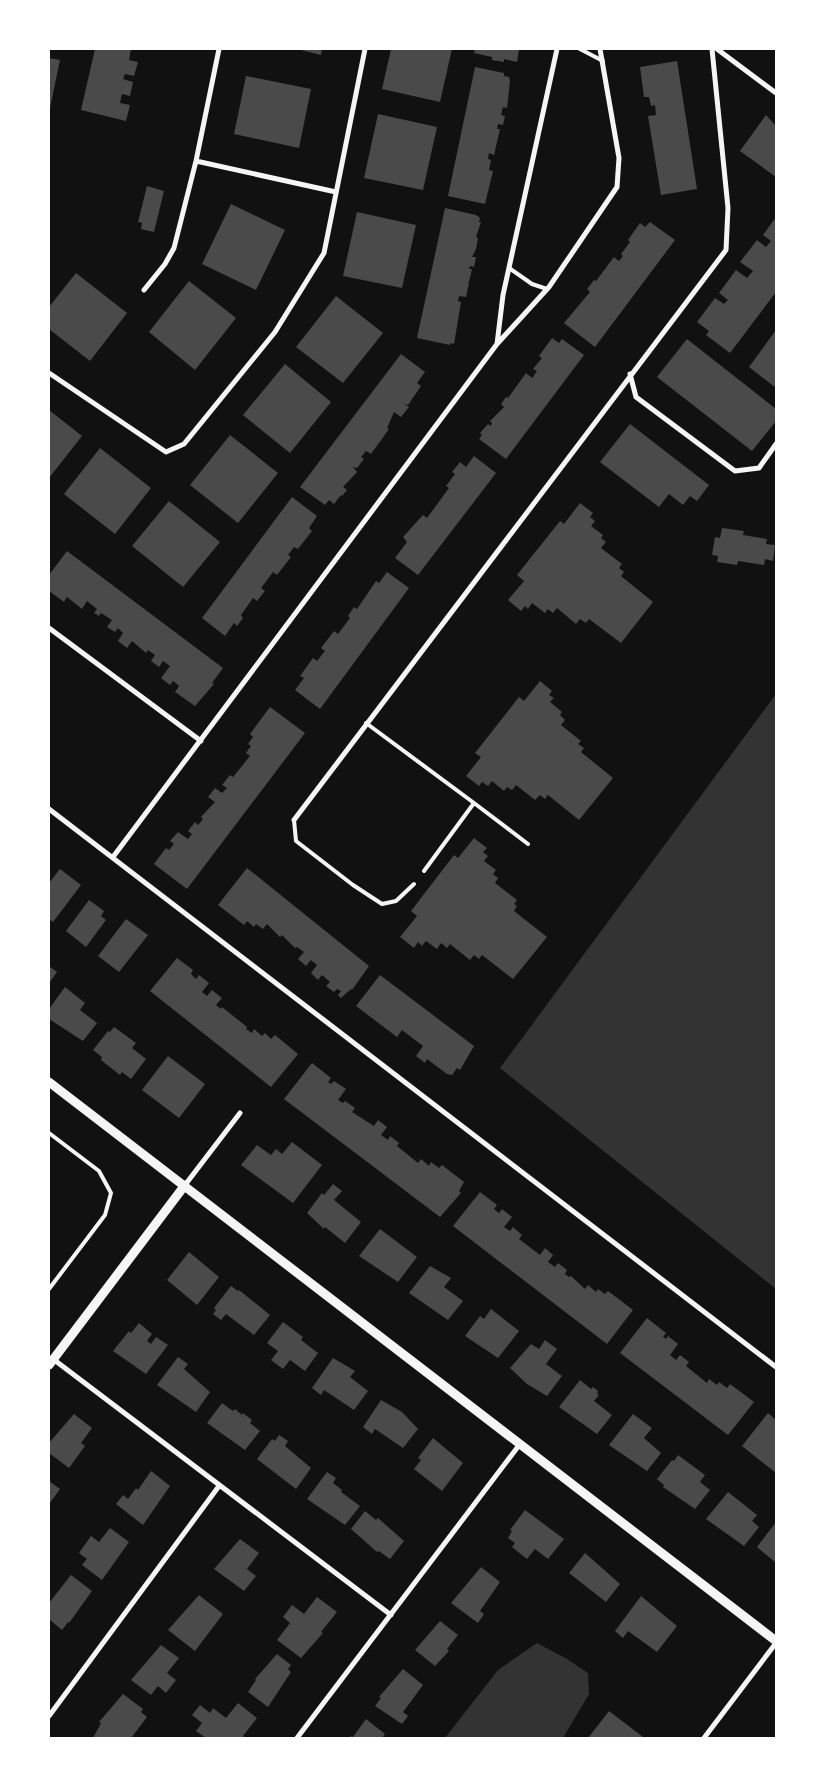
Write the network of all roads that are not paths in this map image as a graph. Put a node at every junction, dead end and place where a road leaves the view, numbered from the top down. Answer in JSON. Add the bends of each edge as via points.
{"nodes":[{"id":1,"x":219,"y":49,"type":"edge"},
{"id":2,"x":365,"y":49,"type":"edge"},
{"id":3,"x":557,"y":49,"type":"edge"},
{"id":4,"x":580,"y":49,"type":"edge"},
{"id":5,"x":600,"y":49,"type":"edge"},
{"id":6,"x":712,"y":49,"type":"edge"},
{"id":7,"x":717,"y":49,"type":"edge"},
{"id":8,"x":602,"y":61,"type":"junction"},
{"id":9,"x":776,"y":93,"type":"edge"},
{"id":10,"x":196,"y":161,"type":"junction"},
{"id":11,"x":336,"y":192,"type":"junction"},
{"id":12,"x":509,"y":268,"type":"junction"},
{"id":13,"x":547,"y":289,"type":"junction"},
{"id":14,"x":144,"y":290,"type":"dead end"},
{"id":15,"x":497,"y":344,"type":"junction"},
{"id":16,"x":49,"y":373,"type":"edge"},
{"id":17,"x":630,"y":374,"type":"junction"},
{"id":18,"x":776,"y":444,"type":"edge"},
{"id":19,"x":49,"y":628,"type":"edge"},
{"id":20,"x":366,"y":723,"type":"junction"},
{"id":21,"x":201,"y":741,"type":"junction"},
{"id":22,"x":474,"y":803,"type":"junction"},
{"id":23,"x":49,"y":808,"type":"edge"},
{"id":24,"x":294,"y":820,"type":"joint"},
{"id":25,"x":528,"y":844,"type":"dead end"},
{"id":26,"x":113,"y":858,"type":"junction"},
{"id":27,"x":424,"y":871,"type":"dead end"},
{"id":28,"x":414,"y":884,"type":"dead end"},
{"id":29,"x":49,"y":1082,"type":"edge"},
{"id":30,"x":240,"y":1113,"type":"dead end"},
{"id":31,"x":49,"y":1133,"type":"edge"},
{"id":32,"x":185,"y":1185,"type":"junction"},
{"id":33,"x":49,"y":1289,"type":"edge"},
{"id":34,"x":51,"y":1362,"type":"edge"},
{"id":35,"x":776,"y":1367,"type":"edge"},
{"id":36,"x":520,"y":1444,"type":"junction"},
{"id":37,"x":220,"y":1486,"type":"junction"},
{"id":38,"x":391,"y":1614,"type":"junction"},
{"id":39,"x":776,"y":1642,"type":"edge"},
{"id":40,"x":49,"y":1716,"type":"edge"},
{"id":41,"x":298,"y":1738,"type":"edge"},
{"id":42,"x":704,"y":1738,"type":"edge"}],
"edges":[{"from":1,"to":10,"type":"street"},
{"from":2,"to":11,"type":"street"},
{"from":3,"to":12,"type":"street"},
{"from":4,"to":8,"type":"lane"},
{"from":5,"to":8,"type":"street"},
{"from":6,"to":17,"type":"street","via":[[728,208],[726,250]]},
{"from":7,"to":9,"type":"street"},
{"from":8,"to":13,"type":"street","via":[[619,158],[618,187]]},
{"from":10,"to":11,"type":"street"},
{"from":10,"to":14,"type":"street","via":[[174,248]]},
{"from":11,"to":16,"type":"street","via":[[324,253],[275,332],[184,444],[166,452]]},
{"from":12,"to":13,"type":"lane","via":[[532,284]]},
{"from":12,"to":15,"type":"street"},
{"from":13,"to":15,"type":"street"},
{"from":15,"to":21,"type":"street"},
{"from":17,"to":18,"type":"street","via":[[636,396],[735,471],[759,468]]},
{"from":17,"to":20,"type":"street"},
{"from":19,"to":21,"type":"street"},
{"from":20,"to":22,"type":"lane"},
{"from":20,"to":24,"type":"street"},
{"from":21,"to":26,"type":"street"},
{"from":22,"to":25,"type":"lane"},
{"from":22,"to":27,"type":"lane"},
{"from":23,"to":26,"type":"street"},
{"from":24,"to":28,"type":"lane","via":[[296,841],[382,904],[396,901]]},
{"from":26,"to":35,"type":"street"},
{"from":29,"to":32,"type":"street"},
{"from":30,"to":32,"type":"street"},
{"from":31,"to":33,"type":"lane","via":[[99,1171],[111,1193],[105,1215]]},
{"from":32,"to":34,"type":"street"},
{"from":32,"to":36,"type":"street"},
{"from":34,"to":37,"type":"street"},
{"from":36,"to":38,"type":"street"},
{"from":36,"to":39,"type":"street"},
{"from":37,"to":38,"type":"street"},
{"from":37,"to":40,"type":"street"},
{"from":38,"to":41,"type":"street"},
{"from":39,"to":42,"type":"street"}]}
